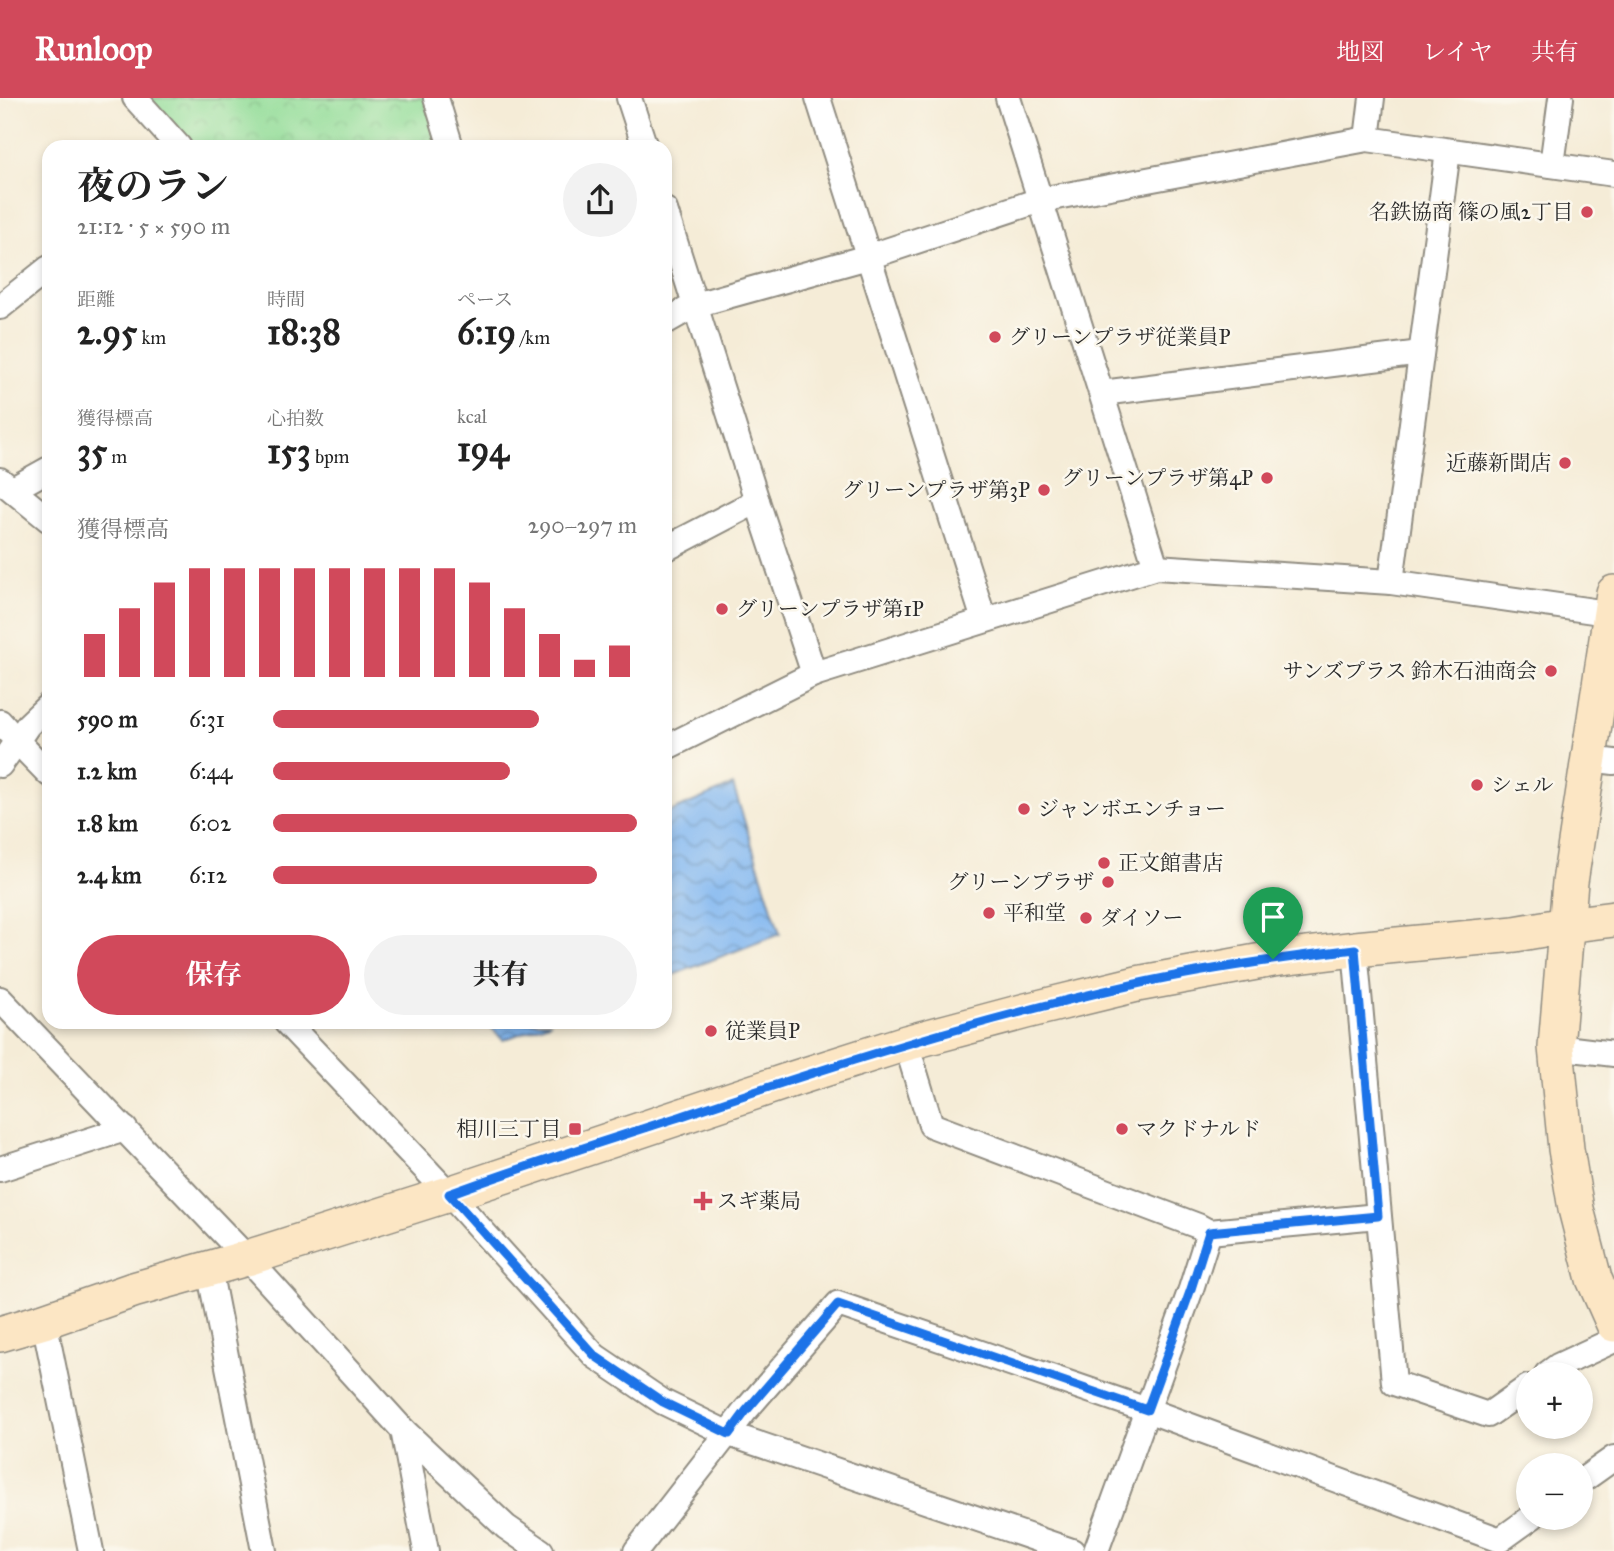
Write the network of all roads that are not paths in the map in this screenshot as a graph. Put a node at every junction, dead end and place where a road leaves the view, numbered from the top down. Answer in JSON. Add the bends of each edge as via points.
{"nodes":[{"id":1,"x":135,"y":98,"type":"edge"},
{"id":2,"x":436,"y":98,"type":"edge"},
{"id":3,"x":629,"y":98,"type":"edge"},
{"id":4,"x":818,"y":98,"type":"edge"},
{"id":5,"x":1008,"y":98,"type":"edge"},
{"id":6,"x":1373,"y":98,"type":"edge"},
{"id":7,"x":1561,"y":98,"type":"edge"},
{"id":8,"x":1367,"y":139,"type":"junction"},
{"id":9,"x":173,"y":140,"type":"edge"},
{"id":10,"x":449,"y":140,"type":"edge"},
{"id":11,"x":643,"y":140,"type":"edge"},
{"id":12,"x":1448,"y":151,"type":"junction"},
{"id":13,"x":1552,"y":165,"type":"junction"},
{"id":14,"x":1614,"y":174,"type":"edge"},
{"id":15,"x":1040,"y":200,"type":"junction"},
{"id":16,"x":672,"y":233,"type":"edge"},
{"id":17,"x":867,"y":257,"type":"junction"},
{"id":18,"x":42,"y":274,"type":"edge"},
{"id":19,"x":695,"y":305,"type":"junction"},
{"id":20,"x":0,"y":307,"type":"edge"},
{"id":21,"x":672,"y":318,"type":"edge"},
{"id":22,"x":1421,"y":354,"type":"junction"},
{"id":23,"x":1102,"y":393,"type":"junction"},
{"id":24,"x":42,"y":471,"type":"edge"},
{"id":25,"x":6,"y":484,"type":"edge"},
{"id":26,"x":757,"y":501,"type":"junction"},
{"id":27,"x":42,"y":514,"type":"edge"},
{"id":28,"x":672,"y":545,"type":"edge"},
{"id":29,"x":1156,"y":567,"type":"junction"},
{"id":30,"x":1391,"y":582,"type":"junction"},
{"id":31,"x":1613,"y":607,"type":"edge"},
{"id":32,"x":984,"y":620,"type":"junction"},
{"id":33,"x":814,"y":674,"type":"junction"},
{"id":34,"x":42,"y":712,"type":"edge"},
{"id":35,"x":0,"y":722,"type":"edge"},
{"id":36,"x":17,"y":741,"type":"junction"},
{"id":37,"x":672,"y":745,"type":"edge"},
{"id":38,"x":1602,"y":761,"type":"edge"},
{"id":39,"x":0,"y":765,"type":"edge"},
{"id":40,"x":42,"y":767,"type":"edge"},
{"id":41,"x":1614,"y":919,"type":"edge"},
{"id":42,"x":1566,"y":925,"type":"junction"},
{"id":43,"x":1355,"y":949,"type":"junction"},
{"id":44,"x":0,"y":999,"type":"edge"},
{"id":45,"x":293,"y":1029,"type":"edge"},
{"id":46,"x":906,"y":1043,"type":"junction"},
{"id":47,"x":1556,"y":1047,"type":"junction"},
{"id":48,"x":1614,"y":1054,"type":"edge"},
{"id":49,"x":125,"y":1129,"type":"junction"},
{"id":50,"x":0,"y":1169,"type":"edge"},
{"id":51,"x":449,"y":1194,"type":"junction"},
{"id":52,"x":1378,"y":1216,"type":"junction"},
{"id":53,"x":1209,"y":1232,"type":"junction"},
{"id":54,"x":247,"y":1258,"type":"junction"},
{"id":55,"x":209,"y":1269,"type":"junction"},
{"id":56,"x":44,"y":1321,"type":"junction"},
{"id":57,"x":1614,"y":1324,"type":"edge"},
{"id":58,"x":0,"y":1334,"type":"edge"},
{"id":59,"x":1614,"y":1340,"type":"edge"},
{"id":60,"x":1567,"y":1362,"type":"edge"},
{"id":61,"x":1516,"y":1395,"type":"edge"},
{"id":62,"x":1147,"y":1410,"type":"junction"},
{"id":63,"x":403,"y":1430,"type":"junction"},
{"id":64,"x":729,"y":1434,"type":"junction"},
{"id":65,"x":1614,"y":1458,"type":"edge"},
{"id":66,"x":1593,"y":1473,"type":"edge"},
{"id":67,"x":1516,"y":1529,"type":"edge"},
{"id":68,"x":1492,"y":1546,"type":"edge"},
{"id":69,"x":91,"y":1551,"type":"edge"},
{"id":70,"x":264,"y":1551,"type":"edge"},
{"id":71,"x":426,"y":1551,"type":"edge"},
{"id":72,"x":541,"y":1551,"type":"edge"},
{"id":73,"x":636,"y":1551,"type":"edge"},
{"id":74,"x":1072,"y":1551,"type":"edge"},
{"id":75,"x":1096,"y":1551,"type":"edge"}],
"edges":[{"from":1,"to":9,"type":"street"},
{"from":2,"to":10,"type":"street"},
{"from":3,"to":11,"type":"street"},
{"from":4,"to":17,"type":"street"},
{"from":5,"to":15,"type":"street"},
{"from":6,"to":8,"type":"street"},
{"from":7,"to":13,"type":"street"},
{"from":8,"to":12,"type":"street"},
{"from":8,"to":15,"type":"street"},
{"from":12,"to":13,"type":"street"},
{"from":12,"to":22,"type":"street"},
{"from":13,"to":14,"type":"street"},
{"from":15,"to":17,"type":"street"},
{"from":15,"to":23,"type":"street"},
{"from":16,"to":19,"type":"street"},
{"from":17,"to":19,"type":"street"},
{"from":17,"to":32,"type":"street"},
{"from":18,"to":20,"type":"street"},
{"from":19,"to":21,"type":"street"},
{"from":19,"to":26,"type":"street"},
{"from":22,"to":23,"type":"street"},
{"from":22,"to":30,"type":"street"},
{"from":23,"to":29,"type":"street"},
{"from":24,"to":25,"type":"street"},
{"from":25,"to":27,"type":"street"},
{"from":26,"to":28,"type":"street"},
{"from":26,"to":33,"type":"street"},
{"from":29,"to":30,"type":"street"},
{"from":29,"to":32,"type":"street"},
{"from":30,"to":31,"type":"street"},
{"from":31,"to":38,"type":"street"},
{"from":32,"to":33,"type":"street"},
{"from":33,"to":37,"type":"street"},
{"from":34,"to":36,"type":"street"},
{"from":35,"to":36,"type":"street"},
{"from":36,"to":39,"type":"street"},
{"from":36,"to":40,"type":"street"},
{"from":38,"to":42,"type":"street","via":[[1570,882]]},
{"from":41,"to":42,"type":"street"},
{"from":42,"to":43,"type":"street"},
{"from":42,"to":47,"type":"street"},
{"from":43,"to":46,"type":"street","via":[[1137,984]]},
{"from":43,"to":52,"type":"street"},
{"from":44,"to":49,"type":"street"},
{"from":45,"to":51,"type":"street"},
{"from":46,"to":51,"type":"street"},
{"from":46,"to":53,"type":"street","via":[[931,1125]]},
{"from":47,"to":48,"type":"street"},
{"from":47,"to":57,"type":"street","via":[[1576,1209],[1594,1279]]},
{"from":49,"to":50,"type":"street"},
{"from":49,"to":54,"type":"street"},
{"from":51,"to":54,"type":"street"},
{"from":51,"to":64,"type":"street","via":[[595,1356],[663,1402]]},
{"from":52,"to":53,"type":"street"},
{"from":52,"to":61,"type":"street","via":[[1394,1383],[1488,1415]]},
{"from":53,"to":62,"type":"street"},
{"from":54,"to":55,"type":"street"},
{"from":54,"to":63,"type":"street"},
{"from":55,"to":56,"type":"street"},
{"from":55,"to":70,"type":"street"},
{"from":56,"to":58,"type":"street"},
{"from":56,"to":69,"type":"street"},
{"from":59,"to":60,"type":"street"},
{"from":62,"to":64,"type":"street","via":[[838,1304]]},
{"from":62,"to":68,"type":"street"},
{"from":62,"to":75,"type":"street"},
{"from":63,"to":71,"type":"street"},
{"from":63,"to":72,"type":"street","via":[[506,1527]]},
{"from":64,"to":73,"type":"street"},
{"from":64,"to":74,"type":"street"},
{"from":65,"to":66,"type":"street"},
{"from":67,"to":68,"type":"street"}]}
